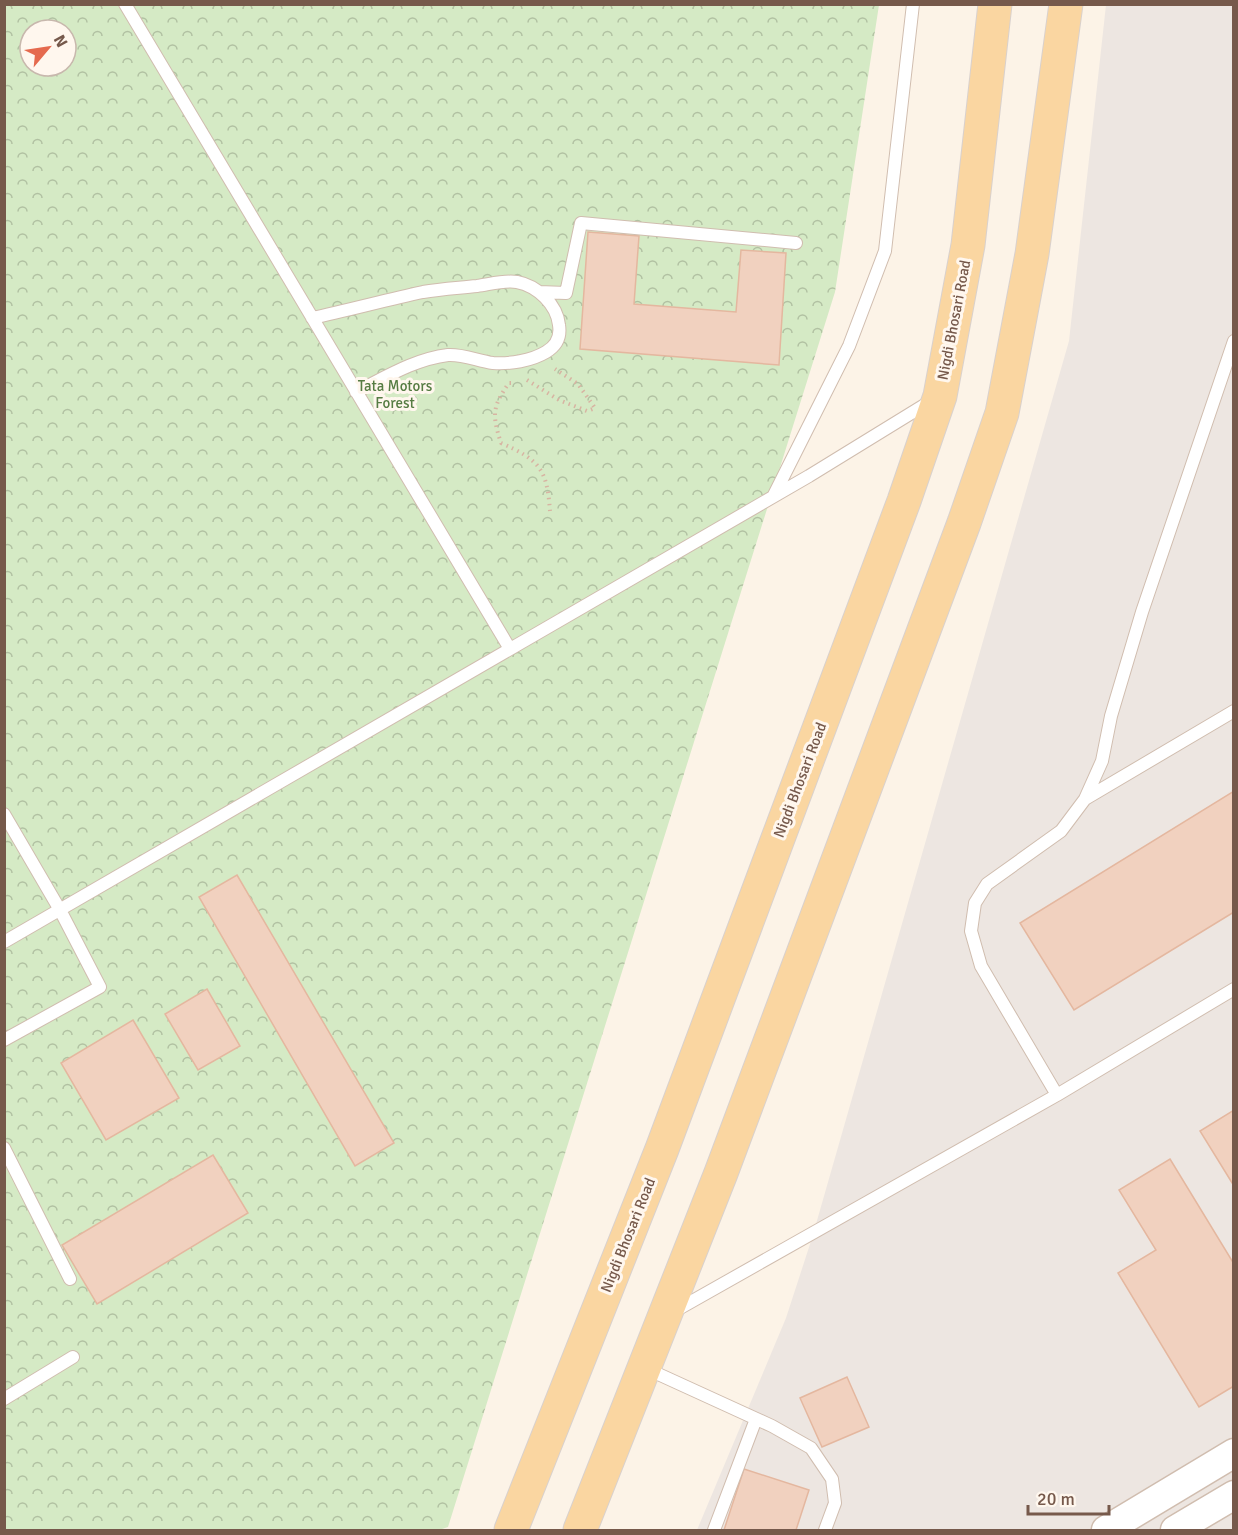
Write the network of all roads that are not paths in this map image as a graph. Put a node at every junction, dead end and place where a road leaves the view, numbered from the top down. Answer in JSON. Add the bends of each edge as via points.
{"nodes":[{"id":1,"x":125,"y":4,"type":"edge"},
{"id":2,"x":913,"y":4,"type":"edge"},
{"id":3,"x":994,"y":4,"type":"edge"},
{"id":4,"x":1066,"y":4,"type":"edge"},
{"id":5,"x":796,"y":243,"type":"dead end"},
{"id":6,"x":539,"y":292,"type":"junction"},
{"id":7,"x":312,"y":318,"type":"junction"},
{"id":8,"x":1233,"y":341,"type":"edge"},
{"id":9,"x":356,"y":392,"type":"junction"},
{"id":10,"x":940,"y":396,"type":"junction"},
{"id":11,"x":774,"y":496,"type":"junction"},
{"id":12,"x":510,"y":649,"type":"junction"},
{"id":13,"x":1233,"y":711,"type":"edge"},
{"id":14,"x":1084,"y":799,"type":"junction"},
{"id":15,"x":4,"y":814,"type":"edge"},
{"id":16,"x":60,"y":910,"type":"junction"},
{"id":17,"x":4,"y":942,"type":"edge"},
{"id":18,"x":1233,"y":989,"type":"edge"},
{"id":19,"x":4,"y":1040,"type":"edge"},
{"id":20,"x":1057,"y":1095,"type":"junction"},
{"id":21,"x":4,"y":1148,"type":"edge"},
{"id":22,"x":70,"y":1279,"type":"dead end"},
{"id":23,"x":664,"y":1317,"type":"junction"},
{"id":24,"x":73,"y":1357,"type":"dead end"},
{"id":25,"x":644,"y":1368,"type":"junction"},
{"id":26,"x":4,"y":1399,"type":"edge"},
{"id":27,"x":756,"y":1419,"type":"junction"},
{"id":28,"x":1233,"y":1453,"type":"edge"},
{"id":29,"x":1233,"y":1496,"type":"edge"},
{"id":30,"x":511,"y":1530,"type":"edge"},
{"id":31,"x":580,"y":1530,"type":"edge"},
{"id":32,"x":714,"y":1530,"type":"edge"},
{"id":33,"x":825,"y":1530,"type":"edge"},
{"id":34,"x":1106,"y":1530,"type":"edge"},
{"id":35,"x":1175,"y":1530,"type":"edge"}],
"edges":[{"from":1,"to":7,"type":"lane"},
{"from":2,"to":11,"type":"lane","via":[[885,251],[849,346]]},
{"from":3,"to":10,"type":"main road","name":"Nigdi Bhosari Road","via":[[968,245]]},
{"from":4,"to":23,"type":"main road","via":[[1032,254],[1002,412],[722,1173]]},
{"from":5,"to":6,"type":"lane","via":[[581,224],[566,293]]},
{"from":6,"to":7,"type":"lane","via":[[518,282],[496,282],[423,292]]},
{"from":6,"to":9,"type":"lane","via":[[559,323],[560,334],[549,351],[520,361],[493,363],[451,355],[430,359]]},
{"from":7,"to":9,"type":"lane"},
{"from":8,"to":14,"type":"lane","via":[[1142,612],[1102,761]]},
{"from":9,"to":12,"type":"lane"},
{"from":10,"to":11,"type":"lane"},
{"from":10,"to":30,"type":"main road","name":"Nigdi Bhosari Road","via":[[662,1149]]},
{"from":11,"to":12,"type":"lane"},
{"from":12,"to":16,"type":"lane"},
{"from":13,"to":14,"type":"lane"},
{"from":14,"to":20,"type":"lane","via":[[1061,831],[987,884],[975,903],[971,931],[981,966]]},
{"from":15,"to":16,"type":"lane"},
{"from":16,"to":17,"type":"lane"},
{"from":16,"to":19,"type":"lane","via":[[100,987]]},
{"from":18,"to":20,"type":"lane"},
{"from":20,"to":23,"type":"lane"},
{"from":21,"to":22,"type":"lane"},
{"from":23,"to":25,"type":"main road"},
{"from":24,"to":26,"type":"lane"},
{"from":25,"to":27,"type":"lane"},
{"from":25,"to":31,"type":"main road"},
{"from":27,"to":32,"type":"lane"},
{"from":27,"to":33,"type":"lane","via":[[811,1448],[832,1479],[835,1503]]},
{"from":28,"to":34,"type":"street"},
{"from":29,"to":35,"type":"street"}]}
